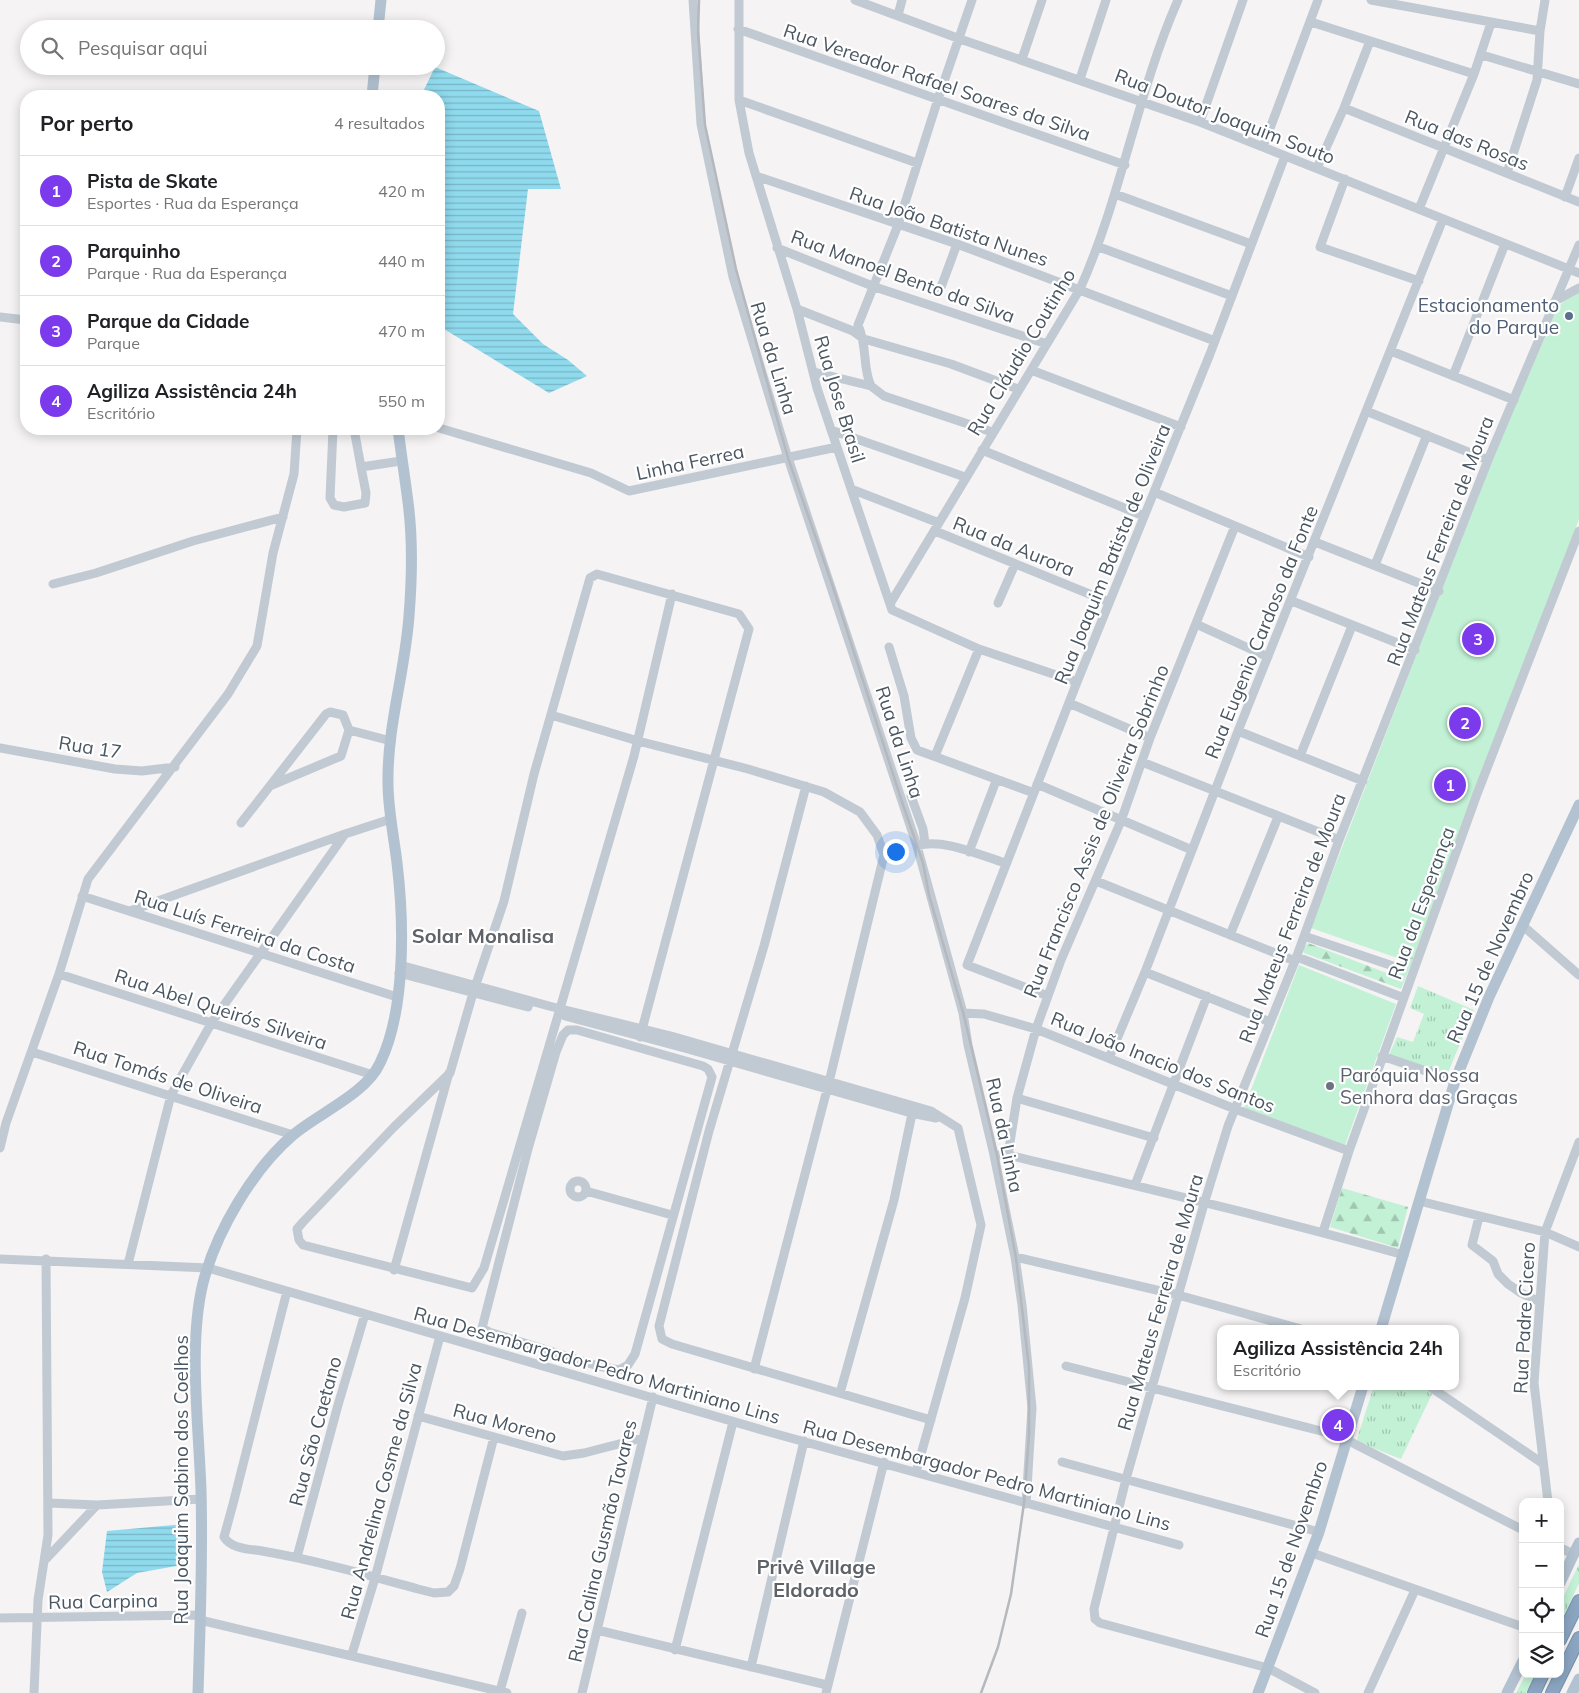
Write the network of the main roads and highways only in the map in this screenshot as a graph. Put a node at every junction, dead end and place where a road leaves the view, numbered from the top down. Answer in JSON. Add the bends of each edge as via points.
{"nodes":[{"id":1,"x":381,"y":0,"type":"edge"},
{"id":2,"x":379,"y":20,"type":"edge"},
{"id":3,"x":373,"y":75,"type":"edge"},
{"id":4,"x":372,"y":90,"type":"edge"},
{"id":5,"x":399,"y":435,"type":"edge"},
{"id":6,"x":1579,"y":805,"type":"edge"},
{"id":7,"x":1382,"y":1325,"type":"edge"},
{"id":8,"x":1362,"y":1390,"type":"edge"},
{"id":9,"x":1576,"y":1548,"type":"edge"},
{"id":10,"x":1564,"y":1574,"type":"edge"},
{"id":11,"x":1579,"y":1601,"type":"edge"},
{"id":12,"x":1563,"y":1633,"type":"edge"},
{"id":13,"x":1579,"y":1638,"type":"edge"},
{"id":14,"x":1519,"y":1669,"type":"edge"},
{"id":15,"x":1541,"y":1678,"type":"edge"},
{"id":16,"x":1579,"y":1679,"type":"edge"},
{"id":17,"x":198,"y":1693,"type":"edge"},
{"id":18,"x":1258,"y":1693,"type":"edge"},
{"id":19,"x":1507,"y":1693,"type":"edge"},
{"id":20,"x":1534,"y":1693,"type":"edge"},
{"id":21,"x":1552,"y":1693,"type":"edge"},
{"id":22,"x":1572,"y":1693,"type":"edge"}],
"edges":[{"from":1,"to":2,"type":"main road"},
{"from":3,"to":4,"type":"main road"},
{"from":5,"to":17,"type":"main road","name":"Rua Joaquim Sabino dos Coelhos","via":[[410,527],[406,648],[391,741],[388,786],[400,903],[397,997],[385,1052],[373,1075],[293,1135],[264,1165],[232,1215],[208,1268],[200,1298],[196,1346],[201,1499]]},
{"from":6,"to":7,"type":"main road","name":"Rua 15 de Novembro","via":[[1522,924],[1455,1081]]},
{"from":8,"to":18,"type":"main road","name":"Rua 15 de Novembro","via":[[1312,1553]]},
{"from":9,"to":10,"type":"main road"},
{"from":11,"to":12,"type":"highway"},
{"from":13,"to":21,"type":"highway"},
{"from":14,"to":19,"type":"main road"},
{"from":15,"to":20,"type":"highway"},
{"from":16,"to":22,"type":"main road"}]}
